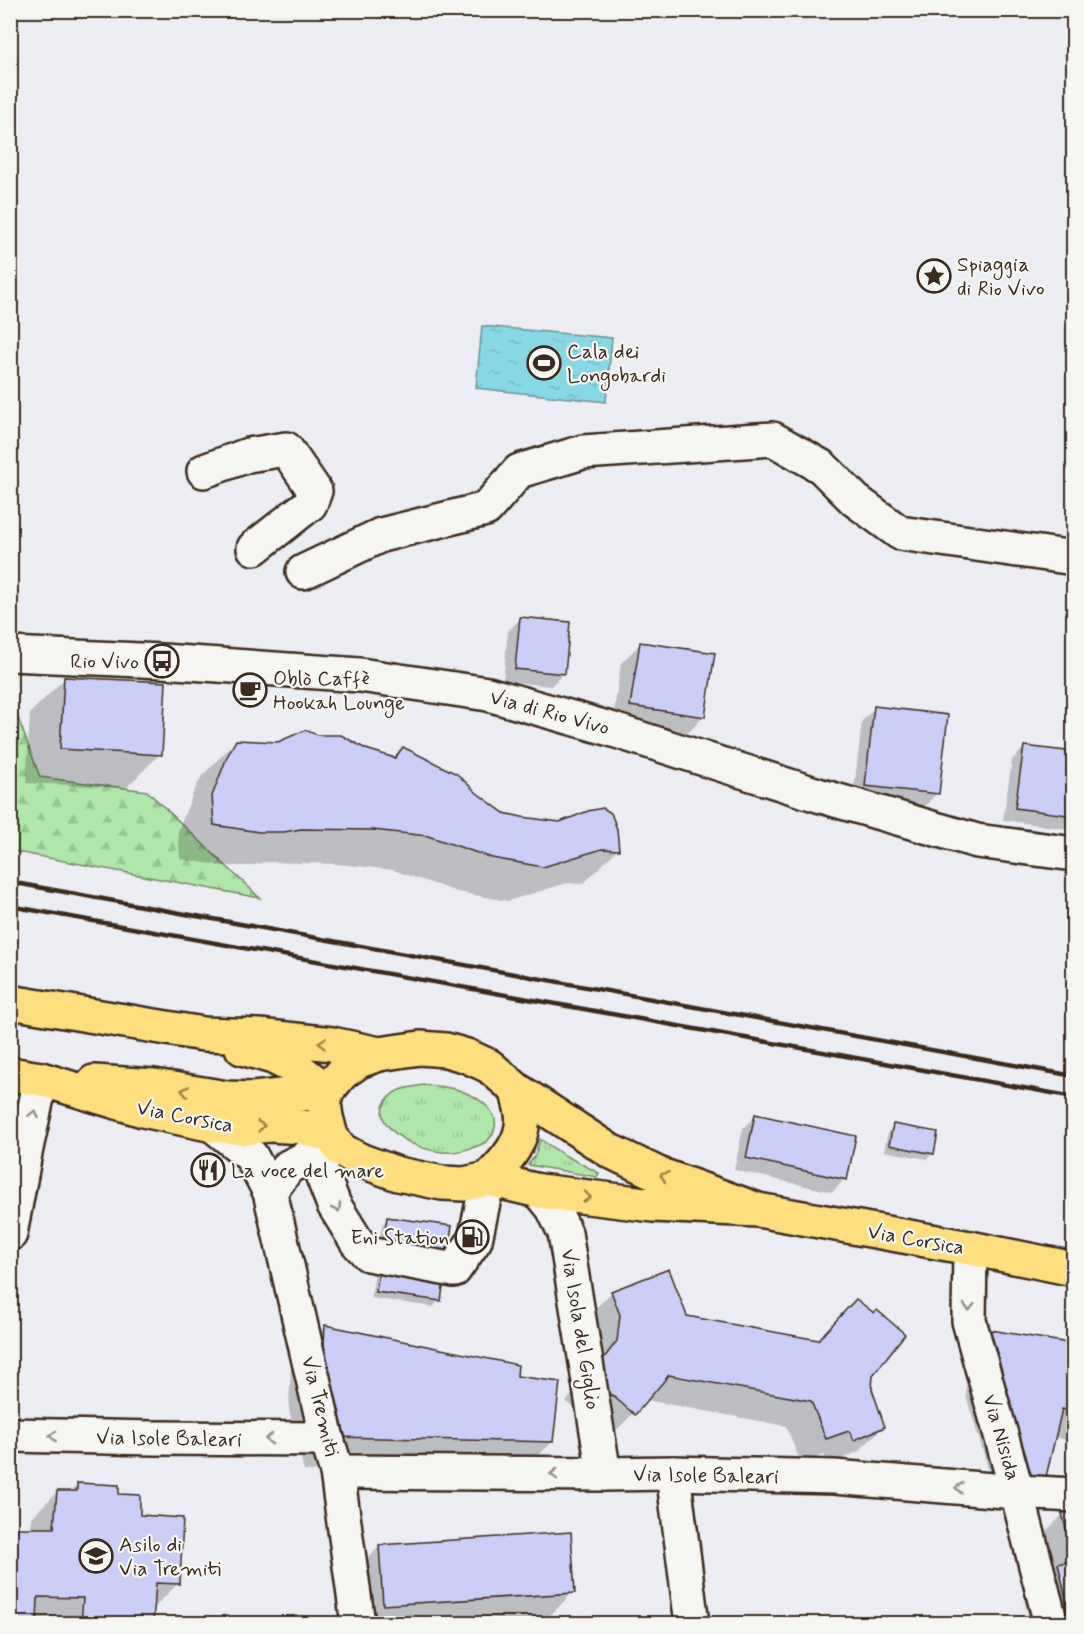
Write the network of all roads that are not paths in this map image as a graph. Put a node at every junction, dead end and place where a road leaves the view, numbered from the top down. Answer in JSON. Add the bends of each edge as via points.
{"nodes":[{"id":1,"x":204,"y":471,"type":"dead end"},
{"id":2,"x":254,"y":548,"type":"dead end"},
{"id":3,"x":1074,"y":558,"type":"edge"},
{"id":4,"x":303,"y":572,"type":"dead end"},
{"id":5,"x":10,"y":654,"type":"edge"},
{"id":6,"x":1074,"y":854,"type":"edge"},
{"id":7,"x":10,"y":1002,"type":"edge"},
{"id":8,"x":203,"y":1034,"type":"junction"},
{"id":9,"x":255,"y":1053,"type":"junction"},
{"id":10,"x":380,"y":1054,"type":"junction"},
{"id":11,"x":26,"y":1077,"type":"edge"},
{"id":12,"x":517,"y":1090,"type":"junction"},
{"id":13,"x":327,"y":1091,"type":"junction"},
{"id":14,"x":253,"y":1099,"type":"junction"},
{"id":15,"x":213,"y":1125,"type":"junction"},
{"id":16,"x":329,"y":1146,"type":"junction"},
{"id":17,"x":489,"y":1179,"type":"junction"},
{"id":18,"x":270,"y":1191,"type":"junction"},
{"id":19,"x":539,"y":1191,"type":"junction"},
{"id":20,"x":758,"y":1210,"type":"junction"},
{"id":21,"x":10,"y":1234,"type":"edge"},
{"id":22,"x":970,"y":1248,"type":"junction"},
{"id":23,"x":1074,"y":1269,"type":"edge"},
{"id":24,"x":10,"y":1435,"type":"edge"},
{"id":25,"x":327,"y":1439,"type":"junction"},
{"id":26,"x":337,"y":1472,"type":"junction"},
{"id":27,"x":673,"y":1473,"type":"junction"},
{"id":28,"x":604,"y":1474,"type":"junction"},
{"id":29,"x":1017,"y":1492,"type":"junction"},
{"id":30,"x":1074,"y":1495,"type":"edge"},
{"id":31,"x":358,"y":1623,"type":"edge"},
{"id":32,"x":692,"y":1623,"type":"edge"},
{"id":33,"x":1050,"y":1623,"type":"edge"}],
"edges":[{"from":1,"to":2,"type":"street","via":[[248,455],[286,449],[315,491],[310,504]]},
{"from":3,"to":4,"type":"street","via":[[900,533],[855,500],[822,467],[773,439],[583,452],[519,471],[486,509],[381,535]]},
{"from":5,"to":6,"type":"street","name":"Via di Rio Vivo","via":[[360,675],[488,694],[977,841]]},
{"from":7,"to":8,"type":"main road"},
{"from":8,"to":9,"type":"main road"},
{"from":10,"to":8,"type":"main road","one_way":true,"via":[[332,1044]]},
{"from":9,"to":13,"type":"main road","via":[[301,1071]]},
{"from":9,"to":14,"type":"main road","via":[[265,1062],[269,1076],[264,1090]]},
{"from":10,"to":12,"type":"main road","name":"Via Corsica","via":[[420,1048],[447,1050],[489,1066]]},
{"from":10,"to":13,"type":"main road","name":"Via Corsica","via":[[359,1061]]},
{"from":14,"to":11,"type":"main road","name":"Via Corsica","one_way":true,"via":[[154,1086]]},
{"from":11,"to":15,"type":"main road","name":"Via Corsica"},
{"from":21,"to":11,"type":"street","one_way":true,"via":[[25,1153]]},
{"from":12,"to":17,"type":"main road","via":[[523,1115],[521,1135]]},
{"from":20,"to":12,"type":"main road","name":"Via Corsica","one_way":true,"via":[[658,1174],[610,1151]]},
{"from":13,"to":14,"type":"main road","name":"Via Corsica"},
{"from":13,"to":16,"type":"main road","via":[[324,1103]]},
{"from":15,"to":16,"type":"main road","name":"Via Corsica","one_way":true,"via":[[303,1126]]},
{"from":15,"to":18,"type":"street","name":"Via Tremiti","via":[[251,1156]]},
{"from":16,"to":17,"type":"main road","name":"Via Corsica","via":[[398,1174],[442,1183]]},
{"from":16,"to":17,"type":"street","one_way":true,"via":[[334,1205],[368,1254],[454,1270],[475,1240]]},
{"from":16,"to":18,"type":"street","via":[[288,1167]]},
{"from":17,"to":19,"type":"main road","name":"Via Corsica"},
{"from":18,"to":25,"type":"street","name":"Via Tremiti"},
{"from":19,"to":20,"type":"main road","name":"Via Corsica","one_way":true,"via":[[653,1205]]},
{"from":19,"to":28,"type":"street","name":"Via Isola del Giglio","via":[[565,1233]]},
{"from":20,"to":22,"type":"main road","name":"Via Corsica"},
{"from":22,"to":23,"type":"main road","name":"Via Corsica"},
{"from":22,"to":29,"type":"street","name":"Via Nisida","one_way":true,"via":[[969,1321]]},
{"from":25,"to":24,"type":"street","name":"Via Isole Baleari","one_way":true},
{"from":25,"to":26,"type":"street","name":"Via Tremiti"},
{"from":28,"to":26,"type":"street","name":"Via Isole Baleari","one_way":true},
{"from":26,"to":31,"type":"street","name":"Via Tremiti"},
{"from":27,"to":28,"type":"street","name":"Via Isole Baleari"},
{"from":29,"to":27,"type":"street","name":"Via Isole Baleari","one_way":true,"via":[[834,1477]]},
{"from":27,"to":32,"type":"street"},
{"from":29,"to":30,"type":"street","name":"Via Isole Baleari"},
{"from":29,"to":33,"type":"street","name":"Via Nisida"}]}
